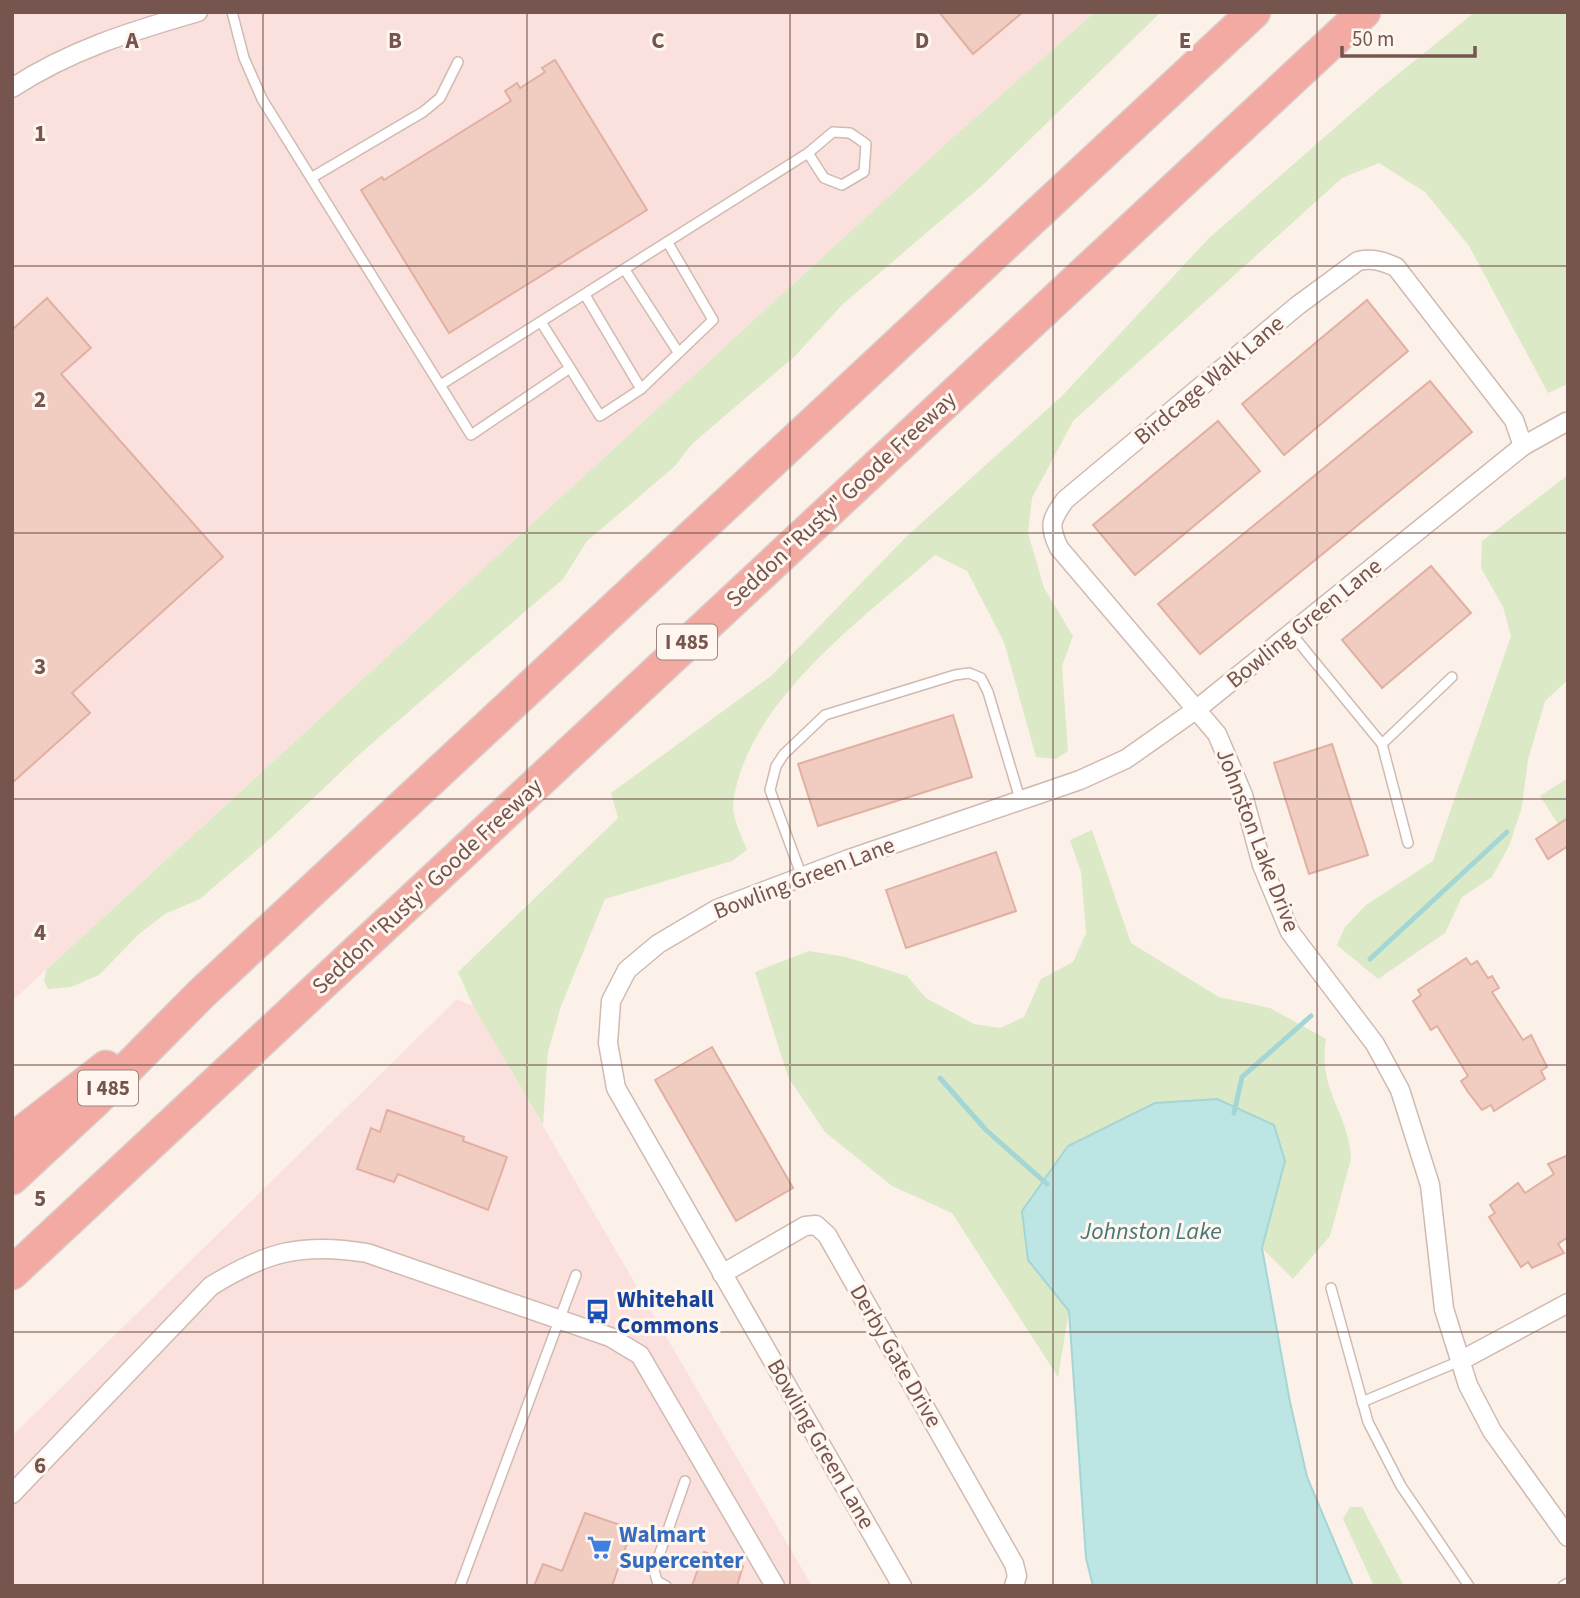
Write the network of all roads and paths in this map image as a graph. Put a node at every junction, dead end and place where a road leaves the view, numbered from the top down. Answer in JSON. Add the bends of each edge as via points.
{"nodes":[{"id":1,"x":198,"y":12,"type":"edge"},
{"id":2,"x":232,"y":12,"type":"edge"},
{"id":3,"x":1254,"y":12,"type":"edge"},
{"id":4,"x":1364,"y":12,"type":"edge"},
{"id":5,"x":458,"y":62,"type":"dead end"},
{"id":6,"x":12,"y":88,"type":"edge"},
{"id":7,"x":808,"y":153,"type":"junction"},
{"id":8,"x":311,"y":177,"type":"junction"},
{"id":9,"x":668,"y":243,"type":"junction"},
{"id":10,"x":625,"y":270,"type":"junction"},
{"id":11,"x":585,"y":295,"type":"junction"},
{"id":12,"x":541,"y":322,"type":"junction"},
{"id":13,"x":678,"y":352,"type":"junction"},
{"id":14,"x":570,"y":368,"type":"junction"},
{"id":15,"x":442,"y":384,"type":"junction"},
{"id":16,"x":641,"y":388,"type":"junction"},
{"id":17,"x":1566,"y":422,"type":"dead end"},
{"id":18,"x":1523,"y":446,"type":"junction"},
{"id":19,"x":1291,"y":633,"type":"junction"},
{"id":20,"x":1452,"y":677,"type":"dead end"},
{"id":21,"x":1197,"y":709,"type":"junction"},
{"id":22,"x":1382,"y":744,"type":"junction"},
{"id":23,"x":1020,"y":799,"type":"junction"},
{"id":24,"x":1408,"y":843,"type":"dead end"},
{"id":25,"x":802,"y":877,"type":"junction"},
{"id":26,"x":201,"y":994,"type":"junction"},
{"id":27,"x":12,"y":1140,"type":"edge"},
{"id":28,"x":12,"y":1178,"type":"edge"},
{"id":29,"x":12,"y":1273,"type":"edge"},
{"id":30,"x":722,"y":1274,"type":"junction"},
{"id":31,"x":576,"y":1275,"type":"dead end"},
{"id":32,"x":1331,"y":1288,"type":"dead end"},
{"id":33,"x":1568,"y":1303,"type":"edge"},
{"id":34,"x":560,"y":1319,"type":"junction"},
{"id":35,"x":1460,"y":1361,"type":"junction"},
{"id":36,"x":1362,"y":1402,"type":"junction"},
{"id":37,"x":685,"y":1481,"type":"dead end"},
{"id":38,"x":12,"y":1494,"type":"edge"},
{"id":39,"x":1568,"y":1537,"type":"edge"},
{"id":40,"x":763,"y":1578,"type":"edge"},
{"id":41,"x":1568,"y":1583,"type":"edge"},
{"id":42,"x":460,"y":1586,"type":"edge"},
{"id":43,"x":666,"y":1586,"type":"edge"},
{"id":44,"x":775,"y":1586,"type":"edge"},
{"id":45,"x":902,"y":1586,"type":"edge"},
{"id":46,"x":1014,"y":1586,"type":"edge"},
{"id":47,"x":1469,"y":1586,"type":"edge"},
{"id":48,"x":1563,"y":1586,"type":"edge"}],
"edges":[{"from":1,"to":6,"type":"street","via":[[106,39]]},
{"from":2,"to":8,"type":"lane","via":[[244,58],[262,99]]},
{"from":3,"to":26,"type":"highway","number":"I 485"},
{"from":4,"to":29,"type":"highway","name":"Seddon \"Rusty\" Goode Freeway","number":"I 485"},
{"from":5,"to":8,"type":"lane","via":[[447,87],[432,105]]},
{"from":7,"to":7,"type":"lane","via":[[824,178],[842,185],[864,172],[866,144],[850,133],[833,132]]},
{"from":7,"to":9,"type":"lane"},
{"from":8,"to":15,"type":"lane"},
{"from":9,"to":10,"type":"lane"},
{"from":9,"to":13,"type":"lane","via":[[713,320]]},
{"from":10,"to":11,"type":"lane"},
{"from":10,"to":13,"type":"lane"},
{"from":11,"to":12,"type":"lane"},
{"from":11,"to":16,"type":"lane"},
{"from":12,"to":14,"type":"lane"},
{"from":12,"to":15,"type":"lane"},
{"from":13,"to":16,"type":"lane"},
{"from":14,"to":15,"type":"lane","via":[[471,435]]},
{"from":14,"to":16,"type":"lane","via":[[600,416]]},
{"from":17,"to":18,"type":"street","name":"Bowling Green Lane"},
{"from":18,"to":19,"type":"street","name":"Bowling Green Lane"},
{"from":18,"to":21,"type":"street","name":"Birdcage Walk Lane","via":[[1514,420],[1396,267],[1379,259],[1358,261],[1297,306],[1065,500],[1053,518],[1051,532],[1059,548]]},
{"from":19,"to":21,"type":"street","name":"Bowling Green Lane"},
{"from":19,"to":22,"type":"lane"},
{"from":20,"to":22,"type":"lane"},
{"from":21,"to":23,"type":"street","name":"Bowling Green Lane","via":[[1126,759]]},
{"from":21,"to":35,"type":"street","name":"Johnston Lake Drive","via":[[1217,734],[1243,795],[1262,865],[1290,932],[1375,1044],[1400,1090],[1430,1185],[1444,1309]]},
{"from":22,"to":24,"type":"lane"},
{"from":23,"to":25,"type":"street","name":"Bowling Green Lane"},
{"from":23,"to":25,"type":"lane","via":[[981,678],[969,673],[955,675],[825,715],[784,754],[770,790]]},
{"from":25,"to":30,"type":"street","name":"Bowling Green Lane","via":[[717,909],[657,944],[627,971],[611,1001],[608,1043],[616,1088]]},
{"from":26,"to":27,"type":"highway"},
{"from":26,"to":28,"type":"highway","number":"I 485"},
{"from":30,"to":45,"type":"street","name":"Bowling Green Lane"},
{"from":30,"to":46,"type":"street","name":"Derby Gate Drive","via":[[805,1226],[817,1225],[827,1235],[1014,1564]]},
{"from":31,"to":34,"type":"lane"},
{"from":32,"to":36,"type":"lane"},
{"from":33,"to":35,"type":"street"},
{"from":34,"to":38,"type":"street","via":[[367,1253],[342,1249],[278,1252],[248,1263],[211,1286]]},
{"from":34,"to":40,"type":"street","via":[[625,1344],[640,1356]]},
{"from":34,"to":42,"type":"lane"},
{"from":35,"to":36,"type":"lane"},
{"from":35,"to":39,"type":"street","name":"Johnston Lake Drive","via":[[1492,1431]]},
{"from":36,"to":47,"type":"lane","via":[[1401,1486]]},
{"from":37,"to":43,"type":"lane","via":[[654,1570],[657,1581]]},
{"from":40,"to":44,"type":"street"},
{"from":41,"to":48,"type":"lane"}]}
